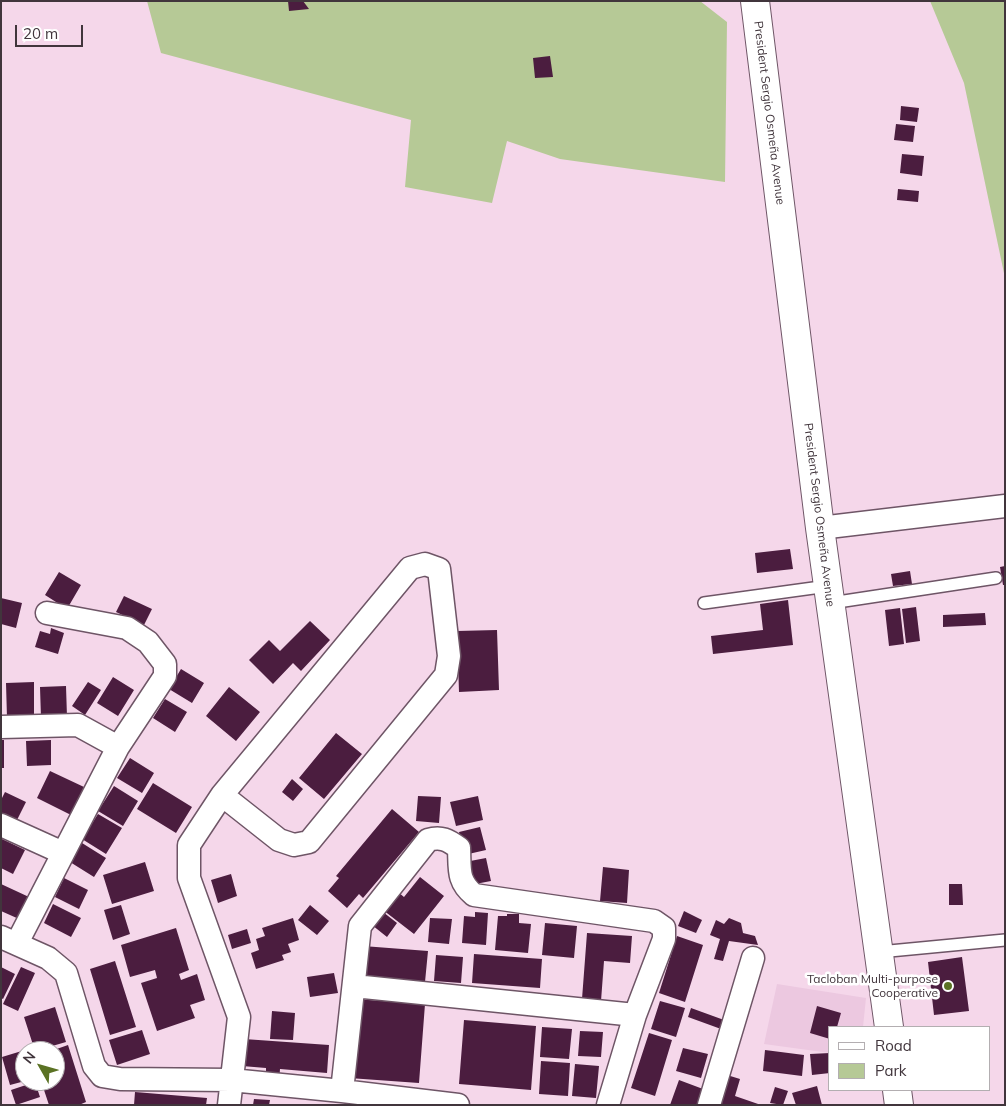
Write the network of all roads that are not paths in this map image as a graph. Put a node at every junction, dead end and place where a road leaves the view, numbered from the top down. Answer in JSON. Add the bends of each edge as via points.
{"nodes":[{"id":1,"x":755,"y":1,"type":"edge"},
{"id":2,"x":1005,"y":506,"type":"edge"},
{"id":3,"x":820,"y":528,"type":"junction"},
{"id":4,"x":996,"y":578,"type":"dead end"},
{"id":5,"x":829,"y":595,"type":"junction"},
{"id":6,"x":704,"y":603,"type":"dead end"},
{"id":7,"x":47,"y":613,"type":"dead end"},
{"id":8,"x":1,"y":726,"type":"edge"},
{"id":9,"x":118,"y":747,"type":"junction"},
{"id":10,"x":222,"y":795,"type":"junction"},
{"id":11,"x":1,"y":825,"type":"edge"},
{"id":12,"x":63,"y":853,"type":"junction"},
{"id":13,"x":9,"y":940,"type":"edge"},
{"id":14,"x":1005,"y":940,"type":"edge"},
{"id":15,"x":879,"y":952,"type":"junction"},
{"id":16,"x":753,"y":958,"type":"dead end"},
{"id":17,"x":354,"y":986,"type":"junction"},
{"id":18,"x":635,"y":1015,"type":"junction"},
{"id":19,"x":889,"y":1026,"type":"edge"},
{"id":20,"x":231,"y":1080,"type":"junction"},
{"id":21,"x":342,"y":1091,"type":"junction"},
{"id":22,"x":897,"y":1091,"type":"edge"},
{"id":23,"x":229,"y":1105,"type":"edge"},
{"id":24,"x":458,"y":1105,"type":"edge"},
{"id":25,"x":608,"y":1105,"type":"edge"},
{"id":26,"x":709,"y":1105,"type":"edge"},
{"id":27,"x":899,"y":1105,"type":"edge"}],
"edges":[{"from":1,"to":3,"type":"main road","name":"President Sergio Osmeña Avenue"},
{"from":2,"to":3,"type":"street"},
{"from":3,"to":5,"type":"main road","name":"President Sergio Osmeña Avenue"},
{"from":4,"to":5,"type":"lane"},
{"from":5,"to":6,"type":"lane"},
{"from":5,"to":15,"type":"main road","name":"President Sergio Osmeña Avenue"},
{"from":7,"to":9,"type":"street","via":[[127,628],[148,642],[165,664],[165,676]]},
{"from":8,"to":9,"type":"street","via":[[78,725]]},
{"from":9,"to":12,"type":"street"},
{"from":10,"to":10,"type":"street","via":[[279,840],[294,845],[309,842],[446,675],[449,656],[439,568],[425,564],[410,568]]},
{"from":10,"to":20,"type":"street","via":[[189,846],[189,878],[239,1017]]},
{"from":11,"to":12,"type":"street"},
{"from":12,"to":13,"type":"street"},
{"from":13,"to":20,"type":"street","via":[[48,958],[66,973],[94,1066],[102,1076]]},
{"from":14,"to":15,"type":"lane"},
{"from":15,"to":19,"type":"main road","name":"President Sergio Osmeña Avenue"},
{"from":16,"to":26,"type":"street"},
{"from":17,"to":18,"type":"street"},
{"from":17,"to":18,"type":"street","via":[[360,926],[428,840],[437,837],[459,848],[461,879],[465,888],[474,895],[654,921],[664,928],[664,939]]},
{"from":17,"to":21,"type":"street"},
{"from":18,"to":25,"type":"street"},
{"from":20,"to":21,"type":"street"},
{"from":20,"to":23,"type":"street"},
{"from":21,"to":24,"type":"street"},
{"from":22,"to":27,"type":"main road"}]}
